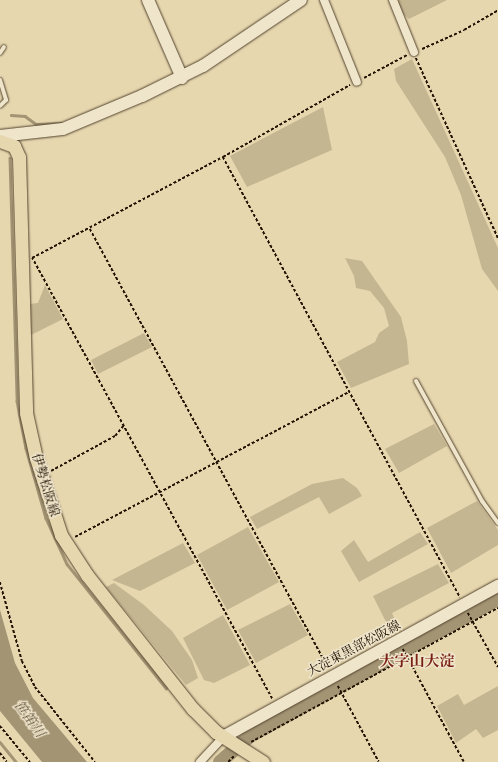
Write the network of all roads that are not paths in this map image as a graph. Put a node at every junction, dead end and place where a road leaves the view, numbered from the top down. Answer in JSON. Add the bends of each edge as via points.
{"nodes":[{"id":1,"x":148,"y":0,"type":"edge"},
{"id":2,"x":301,"y":0,"type":"edge"},
{"id":3,"x":324,"y":0,"type":"edge"},
{"id":4,"x":393,"y":0,"type":"edge"},
{"id":5,"x":4,"y":47,"type":"dead end"},
{"id":6,"x":414,"y":52,"type":"road end"},
{"id":7,"x":0,"y":53,"type":"edge"},
{"id":8,"x":182,"y":78,"type":"junction"},
{"id":9,"x":0,"y":80,"type":"edge"},
{"id":10,"x":357,"y":82,"type":"road end"},
{"id":11,"x":0,"y":106,"type":"edge"},
{"id":12,"x":31,"y":132,"type":"junction"},
{"id":13,"x":0,"y":136,"type":"edge"},
{"id":14,"x":0,"y":141,"type":"edge"},
{"id":15,"x":19,"y":157,"type":"junction"},
{"id":16,"x":416,"y":381,"type":"dead end"},
{"id":17,"x":498,"y":523,"type":"edge"},
{"id":18,"x":498,"y":586,"type":"edge"},
{"id":19,"x":236,"y":744,"type":"junction"},
{"id":20,"x":200,"y":762,"type":"edge"},
{"id":21,"x":262,"y":762,"type":"edge"}],
"edges":[{"from":1,"to":8,"type":"street"},
{"from":2,"to":8,"type":"street"},
{"from":3,"to":10,"type":"street"},
{"from":4,"to":6,"type":"street"},
{"from":5,"to":7,"type":"lane"},
{"from":8,"to":12,"type":"street","via":[[63,129]]},
{"from":9,"to":11,"type":"lane","via":[[6,100]]},
{"from":12,"to":13,"type":"street"},
{"from":12,"to":15,"type":"street","via":[[24,138]]},
{"from":14,"to":15,"type":"main road","via":[[14,146]]},
{"from":15,"to":19,"type":"main road","name":"伊勢松阪線","via":[[26,413],[31,440],[55,519],[61,535],[83,570],[193,709]]},
{"from":16,"to":17,"type":"lane","via":[[482,501]]},
{"from":18,"to":19,"type":"street","name":"大淀東黒部松阪線","via":[[334,678],[276,707]]},
{"from":19,"to":20,"type":"street"},
{"from":19,"to":21,"type":"main road","name":"伊勢松阪線"}]}
